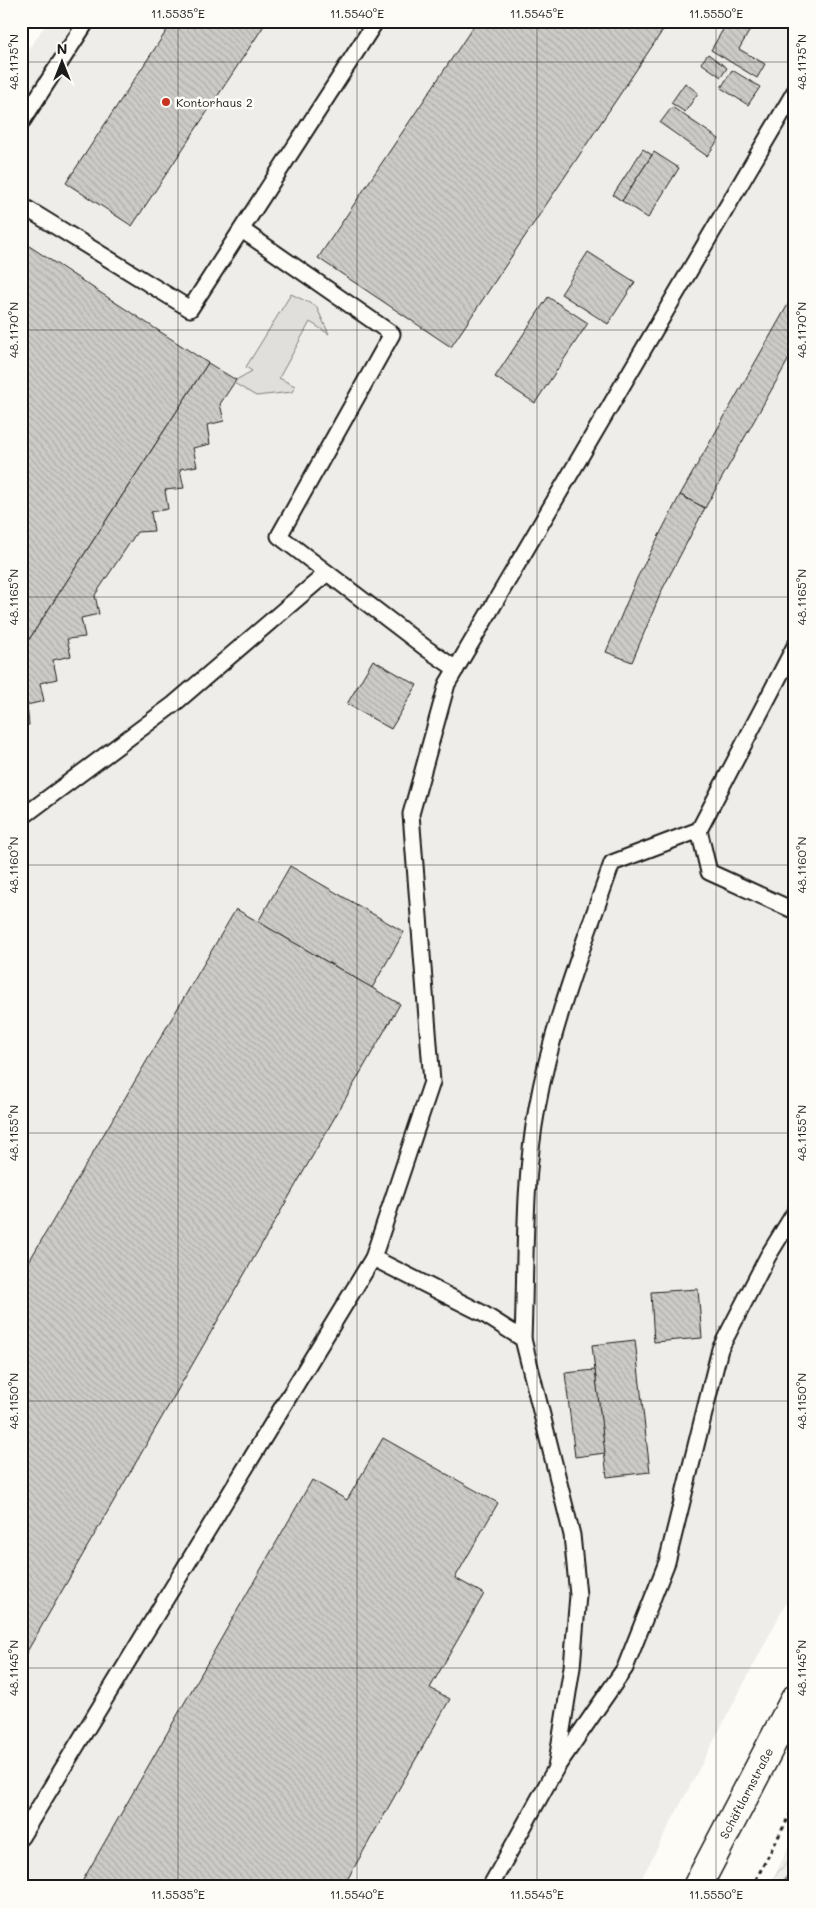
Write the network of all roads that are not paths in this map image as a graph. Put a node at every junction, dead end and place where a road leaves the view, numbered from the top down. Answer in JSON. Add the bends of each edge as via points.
{"nodes":[{"id":1,"x":87,"y":21,"type":"edge"},
{"id":2,"x":376,"y":21,"type":"edge"},
{"id":3,"x":795,"y":91,"type":"edge"},
{"id":4,"x":21,"y":123,"type":"edge"},
{"id":5,"x":21,"y":205,"type":"edge"},
{"id":6,"x":242,"y":230,"type":"junction"},
{"id":7,"x":327,"y":573,"type":"junction"},
{"id":8,"x":795,"y":646,"type":"edge"},
{"id":9,"x":456,"y":669,"type":"junction"},
{"id":10,"x":21,"y":818,"type":"edge"},
{"id":11,"x":699,"y":830,"type":"junction"},
{"id":12,"x":795,"y":911,"type":"edge"},
{"id":13,"x":795,"y":1212,"type":"edge"},
{"id":14,"x":373,"y":1258,"type":"junction"},
{"id":15,"x":523,"y":1338,"type":"junction"},
{"id":16,"x":795,"y":1699,"type":"edge"},
{"id":17,"x":556,"y":1768,"type":"junction"},
{"id":18,"x":21,"y":1837,"type":"edge"},
{"id":19,"x":490,"y":1887,"type":"edge"},
{"id":20,"x":697,"y":1887,"type":"edge"}],
"edges":[{"from":1,"to":4,"type":"lane"},
{"from":2,"to":6,"type":"lane"},
{"from":3,"to":9,"type":"lane"},
{"from":5,"to":6,"type":"lane","via":[[190,309]]},
{"from":6,"to":7,"type":"lane","via":[[392,334],[279,536]]},
{"from":7,"to":9,"type":"lane"},
{"from":7,"to":10,"type":"lane","via":[[174,704]]},
{"from":8,"to":11,"type":"lane"},
{"from":9,"to":14,"type":"lane","via":[[447,684],[411,814],[432,1082]]},
{"from":11,"to":12,"type":"lane","via":[[709,872]]},
{"from":11,"to":15,"type":"lane","via":[[612,863],[555,1025],[536,1109],[528,1192]]},
{"from":13,"to":17,"type":"lane","via":[[768,1256],[720,1349],[666,1562],[625,1668]]},
{"from":14,"to":15,"type":"lane","via":[[482,1313]]},
{"from":14,"to":18,"type":"lane"},
{"from":15,"to":17,"type":"lane","via":[[572,1534],[578,1595],[572,1667]]},
{"from":16,"to":20,"type":"main road","name":"Schäftlarnstraße"},
{"from":17,"to":19,"type":"lane"}]}
